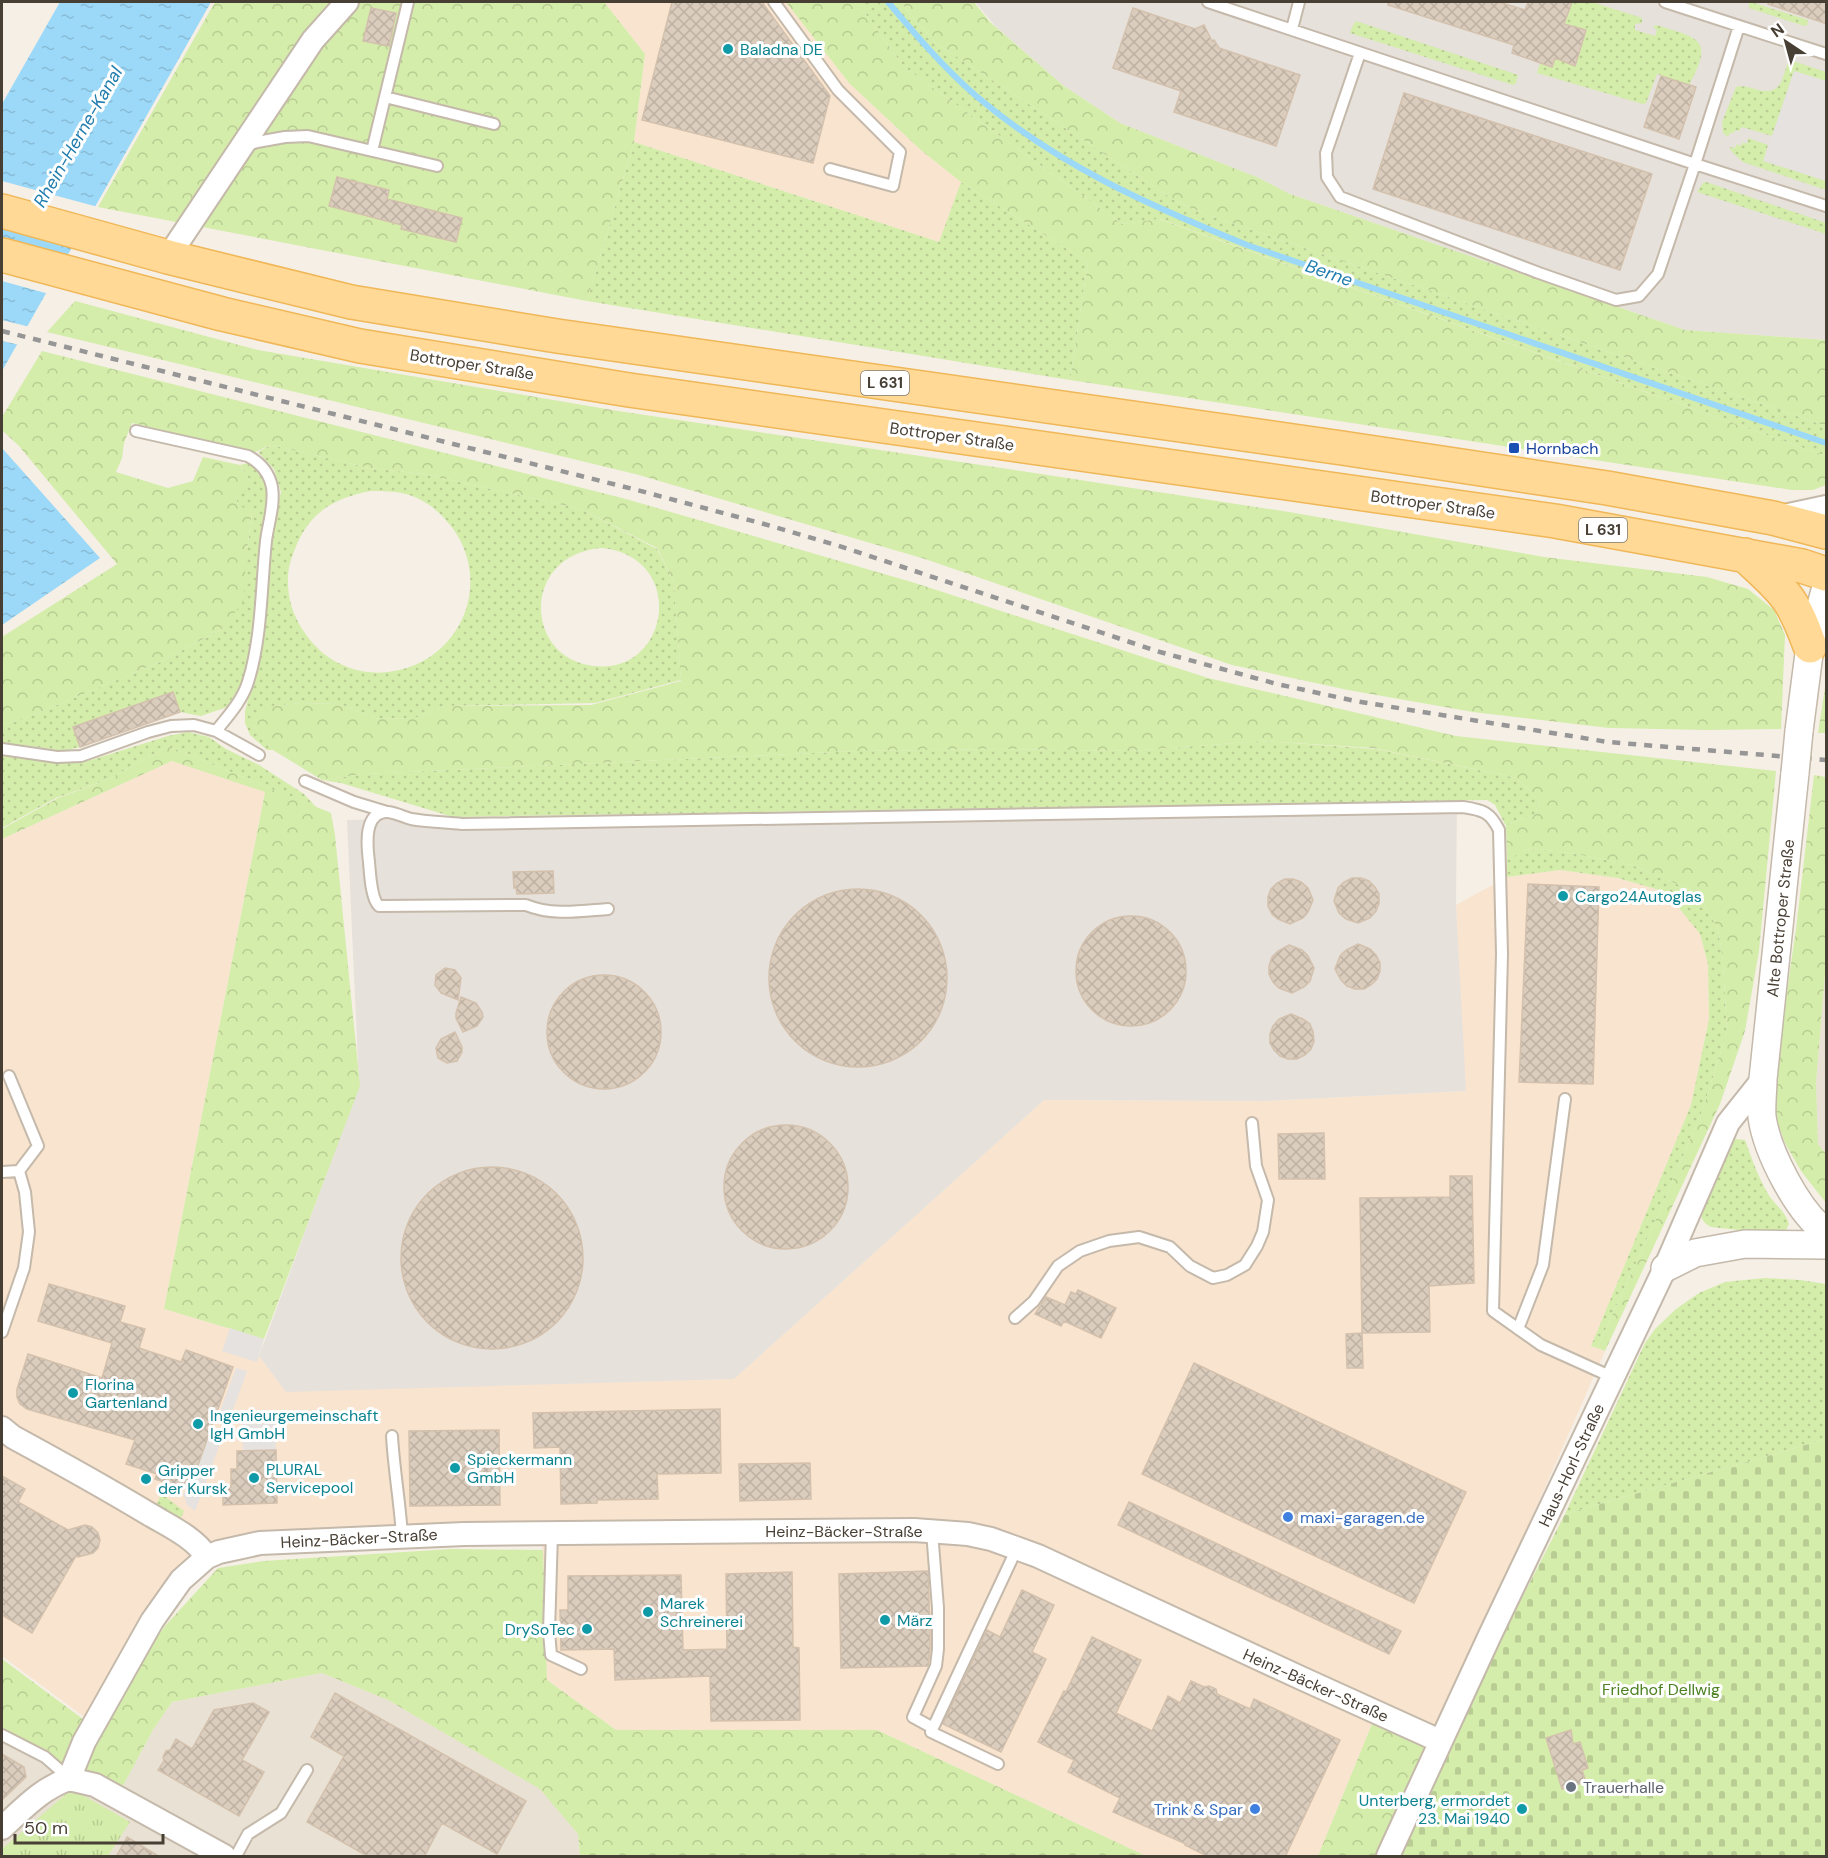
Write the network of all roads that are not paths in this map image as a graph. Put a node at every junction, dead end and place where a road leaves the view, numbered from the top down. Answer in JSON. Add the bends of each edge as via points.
{"nodes":[{"id":1,"x":347,"y":2,"type":"edge"},
{"id":2,"x":408,"y":2,"type":"edge"},
{"id":3,"x":774,"y":2,"type":"edge"},
{"id":4,"x":1208,"y":2,"type":"edge"},
{"id":5,"x":1299,"y":2,"type":"edge"},
{"id":6,"x":1665,"y":2,"type":"edge"},
{"id":7,"x":1739,"y":26,"type":"junction"},
{"id":8,"x":1292,"y":29,"type":"junction"},
{"id":9,"x":1360,"y":53,"type":"junction"},
{"id":10,"x":1827,"y":54,"type":"edge"},
{"id":11,"x":385,"y":97,"type":"junction"},
{"id":12,"x":494,"y":124,"type":"dead end"},
{"id":13,"x":242,"y":147,"type":"junction"},
{"id":14,"x":372,"y":151,"type":"junction"},
{"id":15,"x":1695,"y":164,"type":"junction"},
{"id":16,"x":438,"y":166,"type":"dead end"},
{"id":17,"x":830,"y":169,"type":"dead end"},
{"id":18,"x":1827,"y":207,"type":"edge"},
{"id":19,"x":2,"y":211,"type":"edge"},
{"id":20,"x":2,"y":255,"type":"edge"},
{"id":21,"x":168,"y":257,"type":"junction"},
{"id":22,"x":136,"y":431,"type":"dead end"},
{"id":23,"x":1827,"y":507,"type":"edge"},
{"id":24,"x":1773,"y":518,"type":"junction"},
{"id":25,"x":1827,"y":532,"type":"edge"},
{"id":26,"x":1744,"y":555,"type":"junction"},
{"id":27,"x":1827,"y":573,"type":"edge"},
{"id":28,"x":1827,"y":587,"type":"edge"},
{"id":29,"x":1810,"y":646,"type":"junction"},
{"id":30,"x":216,"y":731,"type":"junction"},
{"id":31,"x":2,"y":749,"type":"edge"},
{"id":32,"x":259,"y":756,"type":"dead end"},
{"id":33,"x":305,"y":781,"type":"dead end"},
{"id":34,"x":387,"y":812,"type":"junction"},
{"id":35,"x":608,"y":909,"type":"dead end"},
{"id":36,"x":9,"y":1076,"type":"dead end"},
{"id":37,"x":1763,"y":1079,"type":"junction"},
{"id":38,"x":1565,"y":1099,"type":"dead end"},
{"id":39,"x":1252,"y":1123,"type":"dead end"},
{"id":40,"x":19,"y":1171,"type":"junction"},
{"id":41,"x":2,"y":1172,"type":"edge"},
{"id":42,"x":1827,"y":1232,"type":"edge"},
{"id":43,"x":1827,"y":1245,"type":"edge"},
{"id":44,"x":1665,"y":1268,"type":"junction"},
{"id":45,"x":1015,"y":1318,"type":"dead end"},
{"id":46,"x":1518,"y":1329,"type":"junction"},
{"id":47,"x":2,"y":1332,"type":"edge"},
{"id":48,"x":1612,"y":1377,"type":"junction"},
{"id":49,"x":2,"y":1428,"type":"edge"},
{"id":50,"x":392,"y":1436,"type":"dead end"},
{"id":51,"x":932,"y":1531,"type":"junction"},
{"id":52,"x":552,"y":1533,"type":"junction"},
{"id":53,"x":402,"y":1536,"type":"junction"},
{"id":54,"x":1017,"y":1547,"type":"junction"},
{"id":55,"x":207,"y":1557,"type":"junction"},
{"id":56,"x":581,"y":1669,"type":"dead end"},
{"id":57,"x":933,"y":1728,"type":"junction"},
{"id":58,"x":2,"y":1735,"type":"edge"},
{"id":59,"x":1440,"y":1741,"type":"junction"},
{"id":60,"x":998,"y":1764,"type":"dead end"},
{"id":61,"x":307,"y":1770,"type":"dead end"},
{"id":62,"x":69,"y":1779,"type":"junction"},
{"id":63,"x":2,"y":1828,"type":"edge"},
{"id":64,"x":224,"y":1857,"type":"edge"},
{"id":65,"x":236,"y":1857,"type":"edge"},
{"id":66,"x":1388,"y":1857,"type":"edge"}],
"edges":[{"from":1,"to":13,"type":"street","via":[[313,40]]},
{"from":2,"to":11,"type":"lane"},
{"from":3,"to":17,"type":"lane","via":[[838,90],[900,152],[893,186]]},
{"from":4,"to":8,"type":"lane"},
{"from":5,"to":8,"type":"lane"},
{"from":6,"to":7,"type":"lane"},
{"from":7,"to":10,"type":"lane"},
{"from":7,"to":15,"type":"lane"},
{"from":8,"to":9,"type":"lane"},
{"from":9,"to":15,"type":"lane"},
{"from":9,"to":15,"type":"lane","via":[[1326,153],[1327,177],[1340,197],[1616,300],[1639,296],[1658,274]]},
{"from":11,"to":12,"type":"lane"},
{"from":11,"to":14,"type":"lane"},
{"from":13,"to":14,"type":"lane","via":[[285,136],[308,136]]},
{"from":13,"to":21,"type":"street"},
{"from":14,"to":16,"type":"lane"},
{"from":15,"to":18,"type":"lane"},
{"from":19,"to":21,"type":"main road","number":"L 631"},
{"from":20,"to":26,"type":"main road","name":"Bottroper Straße","number":"L 631","via":[[360,346],[640,391],[1555,521]]},
{"from":21,"to":24,"type":"main road","number":"L 631","via":[[351,302],[546,334],[1607,488]]},
{"from":22,"to":30,"type":"lane","via":[[248,456],[265,469],[273,490],[253,663],[244,693]]},
{"from":23,"to":24,"type":"street"},
{"from":24,"to":25,"type":"main road","number":"L 631"},
{"from":26,"to":27,"type":"main road","name":"Bottroper Straße","number":"L 631"},
{"from":26,"to":29,"type":"main road","via":[[1790,601]]},
{"from":28,"to":29,"type":"street","name":"Alte Bottroper Straße"},
{"from":29,"to":37,"type":"street","name":"Alte Bottroper Straße","bridge":true},
{"from":30,"to":31,"type":"lane","via":[[194,725],[171,726],[81,756],[57,757]]},
{"from":30,"to":32,"type":"lane"},
{"from":33,"to":34,"type":"lane"},
{"from":34,"to":35,"type":"lane","via":[[376,816],[370,824],[366,841],[375,903],[379,906],[526,904],[554,912]]},
{"from":34,"to":46,"type":"lane","via":[[411,819],[462,824],[1463,807],[1480,810],[1493,818],[1499,830],[1502,954],[1493,1311]]},
{"from":36,"to":40,"type":"lane","via":[[38,1146]]},
{"from":37,"to":42,"type":"street","name":"Alte Bottroper Straße","via":[[1762,1116],[1770,1146],[1796,1200]]},
{"from":37,"to":44,"type":"street","name":"Haus-Horl-Straße","via":[[1728,1123]]},
{"from":38,"to":46,"type":"lane","via":[[1543,1265]]},
{"from":39,"to":45,"type":"lane","via":[[1256,1166],[1268,1200],[1263,1232],[1245,1265],[1213,1278],[1190,1266],[1170,1247],[1139,1237],[1109,1241],[1080,1251],[1058,1266],[1034,1300]]},
{"from":40,"to":41,"type":"lane"},
{"from":40,"to":47,"type":"lane","via":[[29,1232],[24,1268]]},
{"from":43,"to":44,"type":"street","via":[[1745,1244],[1695,1253]]},
{"from":44,"to":48,"type":"street","name":"Haus-Horl-Straße"},
{"from":46,"to":48,"type":"lane","via":[[1541,1345]]},
{"from":48,"to":59,"type":"street","name":"Haus-Horl-Straße"},
{"from":49,"to":55,"type":"street","via":[[184,1535],[198,1544]]},
{"from":50,"to":53,"type":"lane"},
{"from":51,"to":52,"type":"street","name":"Heinz-Bäcker-Straße"},
{"from":51,"to":54,"type":"street","name":"Heinz-Bäcker-Straße","via":[[968,1534]]},
{"from":51,"to":57,"type":"lane","via":[[938,1649],[936,1666],[913,1717]]},
{"from":52,"to":53,"type":"street","name":"Heinz-Bäcker-Straße"},
{"from":52,"to":56,"type":"lane","via":[[551,1655]]},
{"from":53,"to":55,"type":"street","name":"Heinz-Bäcker-Straße","via":[[260,1543],[228,1548]]},
{"from":54,"to":57,"type":"lane"},
{"from":54,"to":59,"type":"street","name":"Heinz-Bäcker-Straße"},
{"from":55,"to":62,"type":"street","name":"Heinz-Bäcker-Straße","via":[[181,1580],[152,1621],[84,1742]]},
{"from":57,"to":60,"type":"lane","via":[[931,1732]]},
{"from":58,"to":62,"type":"lane","via":[[45,1757]]},
{"from":59,"to":66,"type":"street","name":"Haus-Horl-Straße"},
{"from":61,"to":65,"type":"lane","via":[[281,1813],[248,1834]]},
{"from":62,"to":63,"type":"street","via":[[41,1793]]},
{"from":62,"to":64,"type":"street","via":[[95,1785]]}]}
